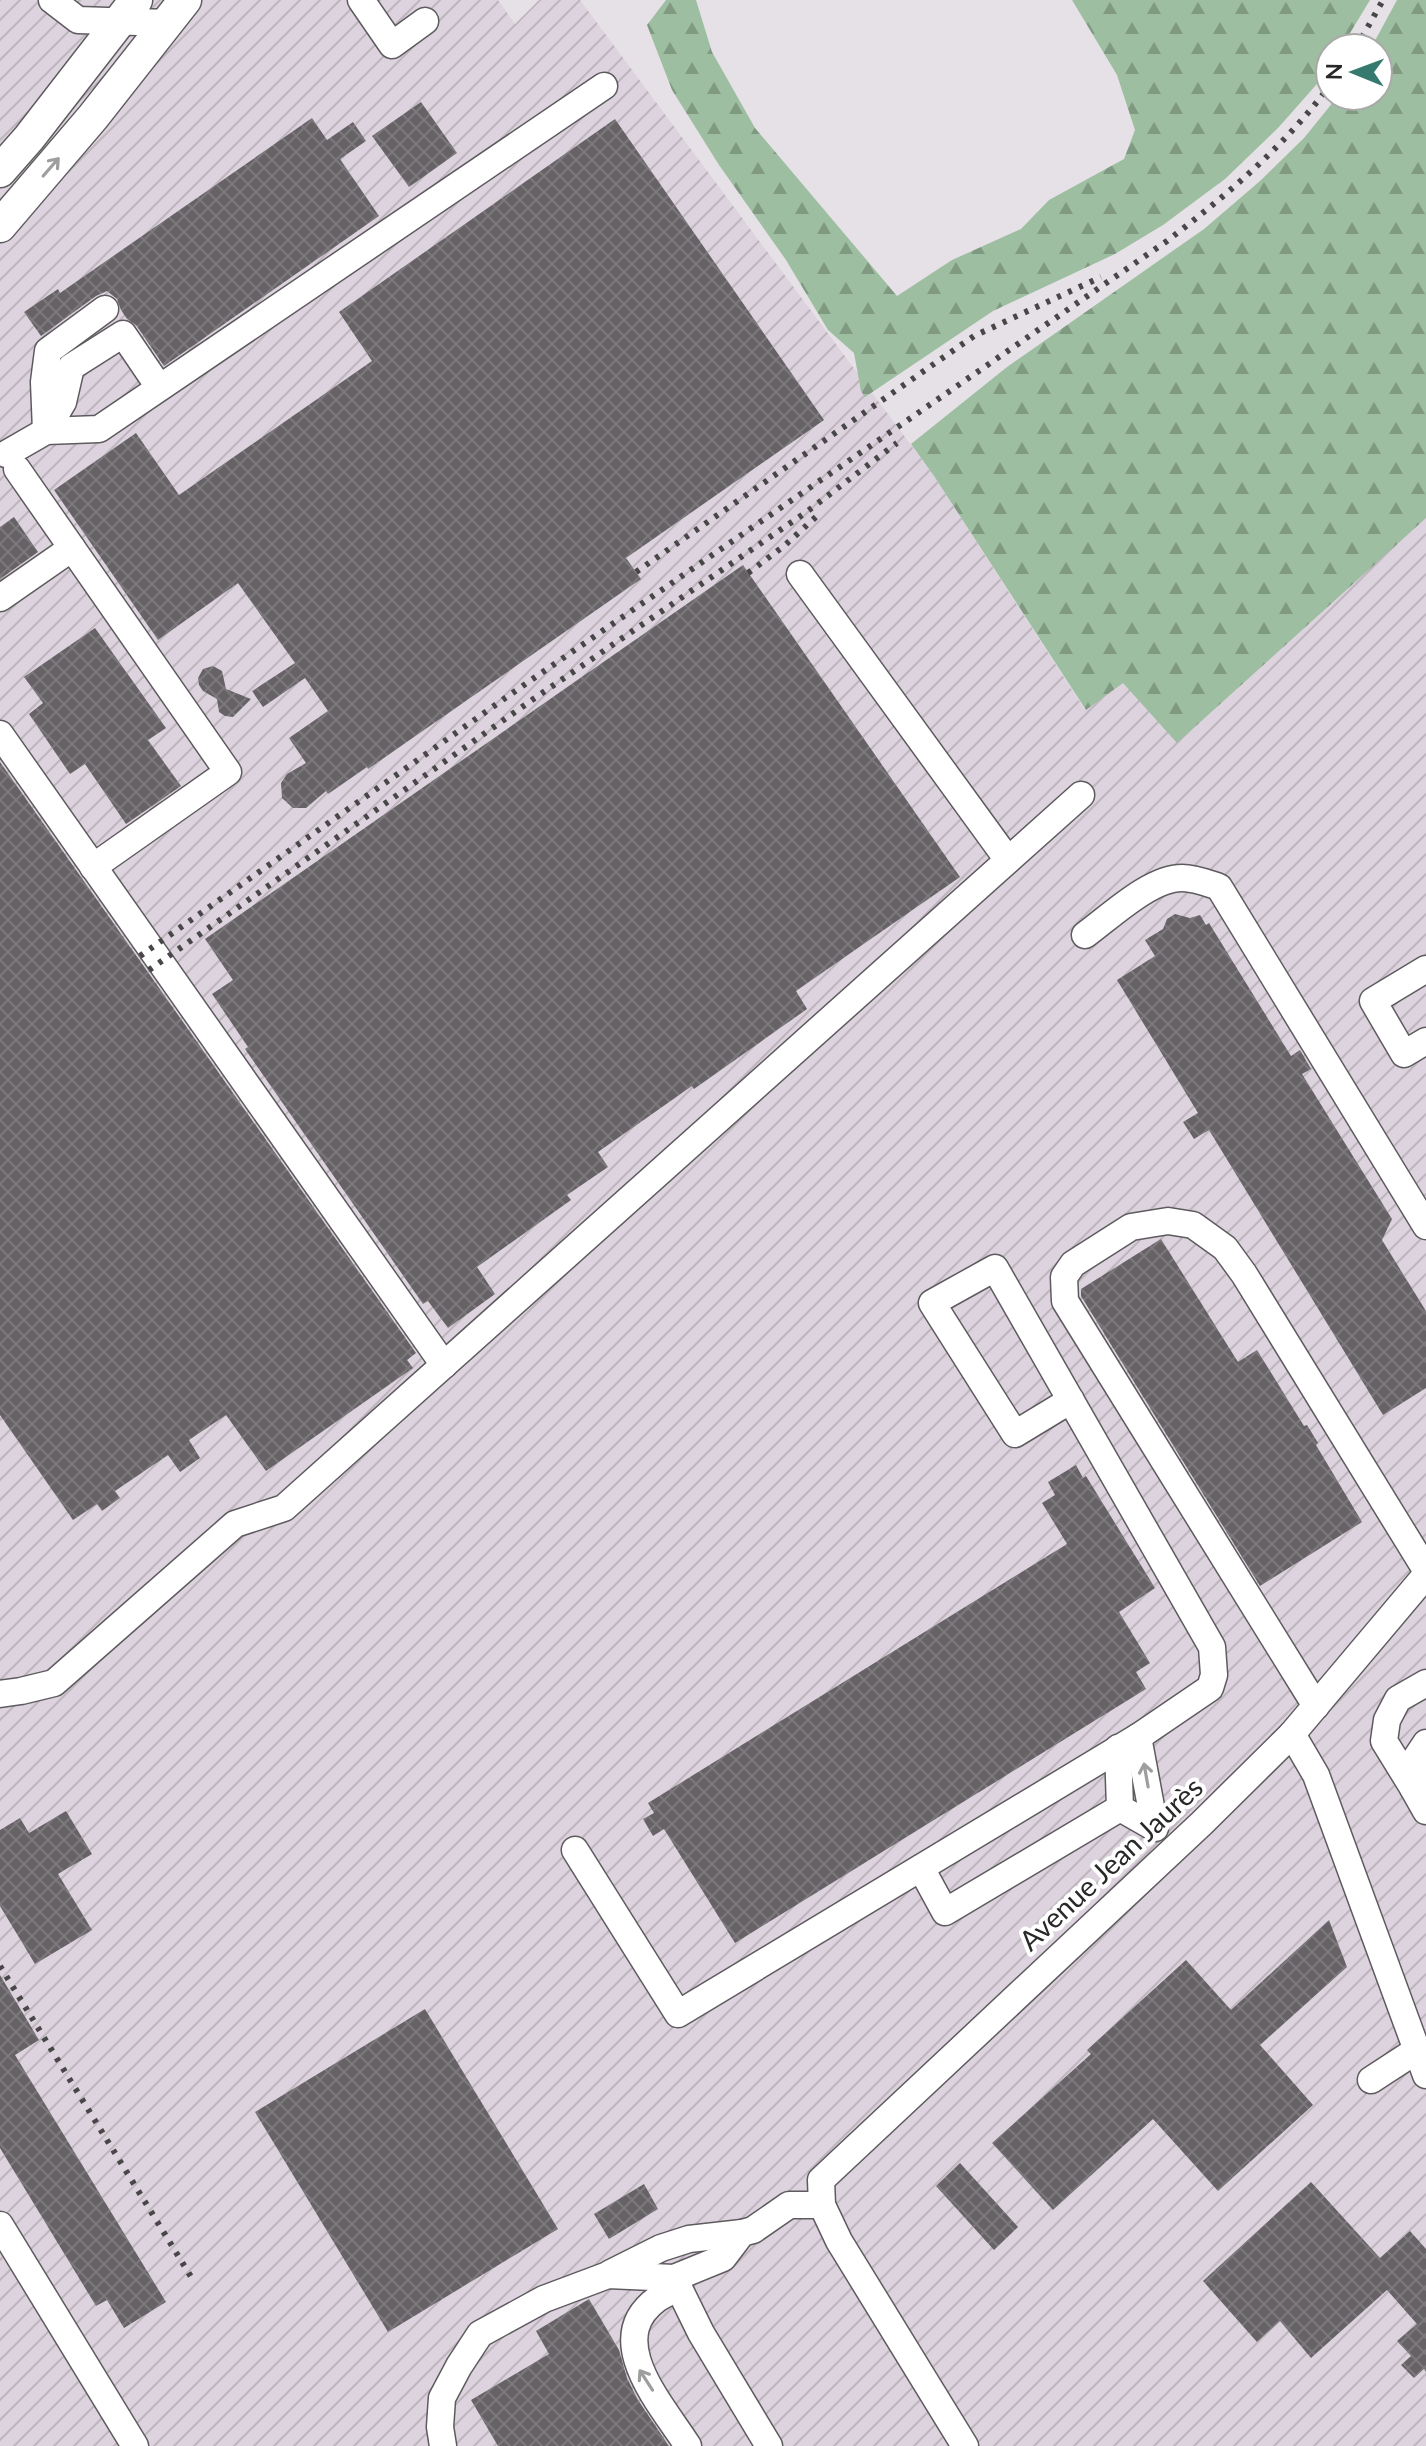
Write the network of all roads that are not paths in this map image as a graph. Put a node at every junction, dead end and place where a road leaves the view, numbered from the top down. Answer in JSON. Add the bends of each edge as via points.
{"nodes":[{"id":1,"x":52,"y":0,"type":"edge"},
{"id":2,"x":361,"y":0,"type":"edge"},
{"id":3,"x":127,"y":11,"type":"edge"},
{"id":4,"x":176,"y":12,"type":"edge"},
{"id":5,"x":425,"y":21,"type":"dead end"},
{"id":6,"x":604,"y":86,"type":"dead end"},
{"id":7,"x":0,"y":171,"type":"edge"},
{"id":8,"x":0,"y":226,"type":"edge"},
{"id":9,"x":105,"y":309,"type":"dead end"},
{"id":10,"x":159,"y":387,"type":"junction"},
{"id":11,"x":46,"y":431,"type":"junction"},
{"id":12,"x":6,"y":462,"type":"edge"},
{"id":13,"x":72,"y":548,"type":"junction"},
{"id":14,"x":800,"y":574,"type":"dead end"},
{"id":15,"x":0,"y":598,"type":"edge"},
{"id":16,"x":0,"y":734,"type":"edge"},
{"id":17,"x":1081,"y":795,"type":"dead end"},
{"id":18,"x":1008,"y":860,"type":"junction"},
{"id":19,"x":93,"y":867,"type":"junction"},
{"id":20,"x":1085,"y":935,"type":"dead end"},
{"id":21,"x":1426,"y":969,"type":"edge"},
{"id":22,"x":1426,"y":1041,"type":"edge"},
{"id":23,"x":1426,"y":1226,"type":"edge"},
{"id":24,"x":444,"y":1365,"type":"junction"},
{"id":25,"x":1071,"y":1400,"type":"junction"},
{"id":26,"x":1426,"y":1573,"type":"edge"},
{"id":27,"x":1426,"y":1683,"type":"edge"},
{"id":28,"x":0,"y":1694,"type":"edge"},
{"id":29,"x":1316,"y":1706,"type":"junction"},
{"id":30,"x":1292,"y":1734,"type":"junction"},
{"id":31,"x":1128,"y":1743,"type":"junction"},
{"id":32,"x":1426,"y":1743,"type":"edge"},
{"id":33,"x":1413,"y":1788,"type":"junction"},
{"id":34,"x":1120,"y":1808,"type":"junction"},
{"id":35,"x":1426,"y":1811,"type":"edge"},
{"id":36,"x":1155,"y":1828,"type":"junction"},
{"id":37,"x":1175,"y":1848,"type":"junction"},
{"id":38,"x":575,"y":1850,"type":"dead end"},
{"id":39,"x":921,"y":1868,"type":"junction"},
{"id":40,"x":1422,"y":2062,"type":"edge"},
{"id":41,"x":1371,"y":2080,"type":"dead end"},
{"id":42,"x":822,"y":2193,"type":"junction"},
{"id":43,"x":0,"y":2225,"type":"edge"},
{"id":44,"x":742,"y":2233,"type":"junction"},
{"id":45,"x":608,"y":2275,"type":"junction"},
{"id":46,"x":677,"y":2282,"type":"junction"},
{"id":47,"x":135,"y":2446,"type":"edge"},
{"id":48,"x":443,"y":2446,"type":"edge"},
{"id":49,"x":688,"y":2446,"type":"edge"},
{"id":50,"x":769,"y":2446,"type":"edge"},
{"id":51,"x":965,"y":2446,"type":"edge"}],
"edges":[{"from":1,"to":3,"type":"street","via":[[78,20]]},
{"from":2,"to":5,"type":"street","via":[[392,45]]},
{"from":3,"to":4,"type":"street"},
{"from":3,"to":7,"type":"main road"},
{"from":8,"to":4,"type":"main road","one_way":true},
{"from":6,"to":10,"type":"street"},
{"from":9,"to":11,"type":"street","via":[[48,351]]},
{"from":10,"to":11,"type":"street","via":[[99,429]]},
{"from":10,"to":11,"type":"street","via":[[123,334],[71,367],[63,402]]},
{"from":11,"to":12,"type":"street"},
{"from":12,"to":13,"type":"street"},
{"from":13,"to":15,"type":"street"},
{"from":13,"to":19,"type":"street","via":[[228,772]]},
{"from":14,"to":18,"type":"street"},
{"from":16,"to":19,"type":"street"},
{"from":17,"to":18,"type":"street"},
{"from":18,"to":24,"type":"street"},
{"from":19,"to":24,"type":"street"},
{"from":20,"to":23,"type":"street","via":[[1154,885],[1180,878],[1219,887]]},
{"from":21,"to":22,"type":"street","via":[[1373,1001],[1404,1054]]},
{"from":24,"to":28,"type":"street","via":[[284,1508],[235,1524],[54,1683]]},
{"from":25,"to":25,"type":"street","via":[[1015,1434],[932,1303],[995,1268]]},
{"from":25,"to":31,"type":"street","via":[[1212,1647],[1210,1688]]},
{"from":26,"to":29,"type":"street","name":"Avenue Jean Jaurès"},
{"from":26,"to":29,"type":"street","via":[[1225,1248],[1193,1225],[1168,1221],[1131,1227],[1073,1264],[1064,1277],[1065,1301]]},
{"from":27,"to":33,"type":"street","via":[[1398,1699],[1384,1741]]},
{"from":29,"to":30,"type":"street","name":"Avenue Jean Jaurès"},
{"from":30,"to":37,"type":"street","name":"Avenue Jean Jaurès"},
{"from":30,"to":40,"type":"street","via":[[1316,1775]]},
{"from":31,"to":34,"type":"street"},
{"from":36,"to":31,"type":"street","one_way":true},
{"from":31,"to":39,"type":"street"},
{"from":32,"to":33,"type":"street","via":[[1416,1758]]},
{"from":33,"to":35,"type":"street"},
{"from":34,"to":36,"type":"street"},
{"from":34,"to":39,"type":"street","via":[[945,1912]]},
{"from":36,"to":37,"type":"street"},
{"from":37,"to":42,"type":"street","name":"Avenue Jean Jaurès"},
{"from":38,"to":39,"type":"street","via":[[678,2014]]},
{"from":40,"to":41,"type":"street"},
{"from":42,"to":44,"type":"street","via":[[789,2205]]},
{"from":42,"to":51,"type":"street","via":[[839,2241]]},
{"from":43,"to":47,"type":"street"},
{"from":44,"to":45,"type":"street","via":[[689,2239]]},
{"from":44,"to":46,"type":"street","via":[[723,2258]]},
{"from":45,"to":46,"type":"street"},
{"from":45,"to":48,"type":"street","via":[[544,2299],[480,2334],[442,2398]]},
{"from":49,"to":46,"type":"street","one_way":true,"via":[[638,2368],[634,2347],[641,2317]]},
{"from":46,"to":50,"type":"street","via":[[701,2333]]}]}
